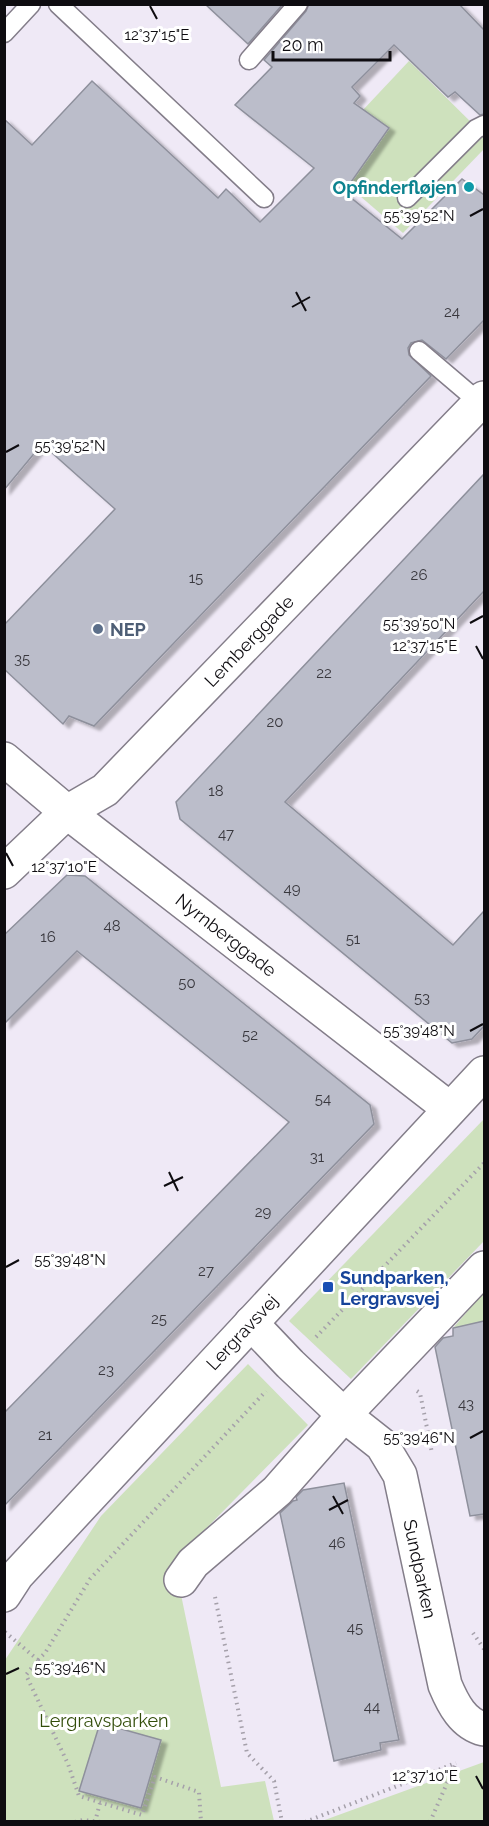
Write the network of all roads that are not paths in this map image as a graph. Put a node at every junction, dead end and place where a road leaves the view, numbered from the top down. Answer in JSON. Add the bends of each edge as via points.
{"nodes":[{"id":1,"x":31,"y":4,"type":"edge"},
{"id":2,"x":58,"y":4,"type":"edge"},
{"id":3,"x":298,"y":4,"type":"edge"},
{"id":4,"x":4,"y":33,"type":"edge"},
{"id":5,"x":249,"y":60,"type":"dead end"},
{"id":6,"x":484,"y":125,"type":"edge"},
{"id":7,"x":264,"y":198,"type":"dead end"},
{"id":8,"x":406,"y":198,"type":"dead end"},
{"id":9,"x":418,"y":351,"type":"dead end"},
{"id":10,"x":482,"y":401,"type":"edge"},
{"id":11,"x":4,"y":759,"type":"edge"},
{"id":12,"x":67,"y":812,"type":"junction"},
{"id":13,"x":4,"y":872,"type":"edge"},
{"id":14,"x":484,"y":1073,"type":"edge"},
{"id":15,"x":450,"y":1109,"type":"junction"},
{"id":16,"x":484,"y":1268,"type":"edge"},
{"id":17,"x":251,"y":1323,"type":"junction"},
{"id":18,"x":344,"y":1415,"type":"junction"},
{"id":19,"x":9,"y":1578,"type":"edge"},
{"id":20,"x":181,"y":1580,"type":"dead end"},
{"id":21,"x":482,"y":1729,"type":"edge"}],
"edges":[{"from":1,"to":4,"type":"lane"},
{"from":2,"to":7,"type":"lane"},
{"from":3,"to":5,"type":"lane"},
{"from":6,"to":8,"type":"lane"},
{"from":9,"to":10,"type":"lane"},
{"from":10,"to":12,"type":"street","name":"Lemberggade","via":[[105,790]]},
{"from":11,"to":12,"type":"street","name":"Nyrnberggade"},
{"from":12,"to":13,"type":"street","name":"Lemberggade"},
{"from":12,"to":15,"type":"street","name":"Nyrnberggade"},
{"from":14,"to":15,"type":"street","name":"Lergravsvej"},
{"from":15,"to":17,"type":"street","name":"Lergravsvej"},
{"from":16,"to":18,"type":"street"},
{"from":17,"to":18,"type":"street","name":"Sundparken"},
{"from":17,"to":19,"type":"street","name":"Lergravsvej"},
{"from":18,"to":20,"type":"street","via":[[277,1491],[221,1537]]},
{"from":18,"to":21,"type":"street","name":"Sundparken","via":[[382,1445],[400,1475],[446,1685],[452,1703],[464,1718]]}]}
